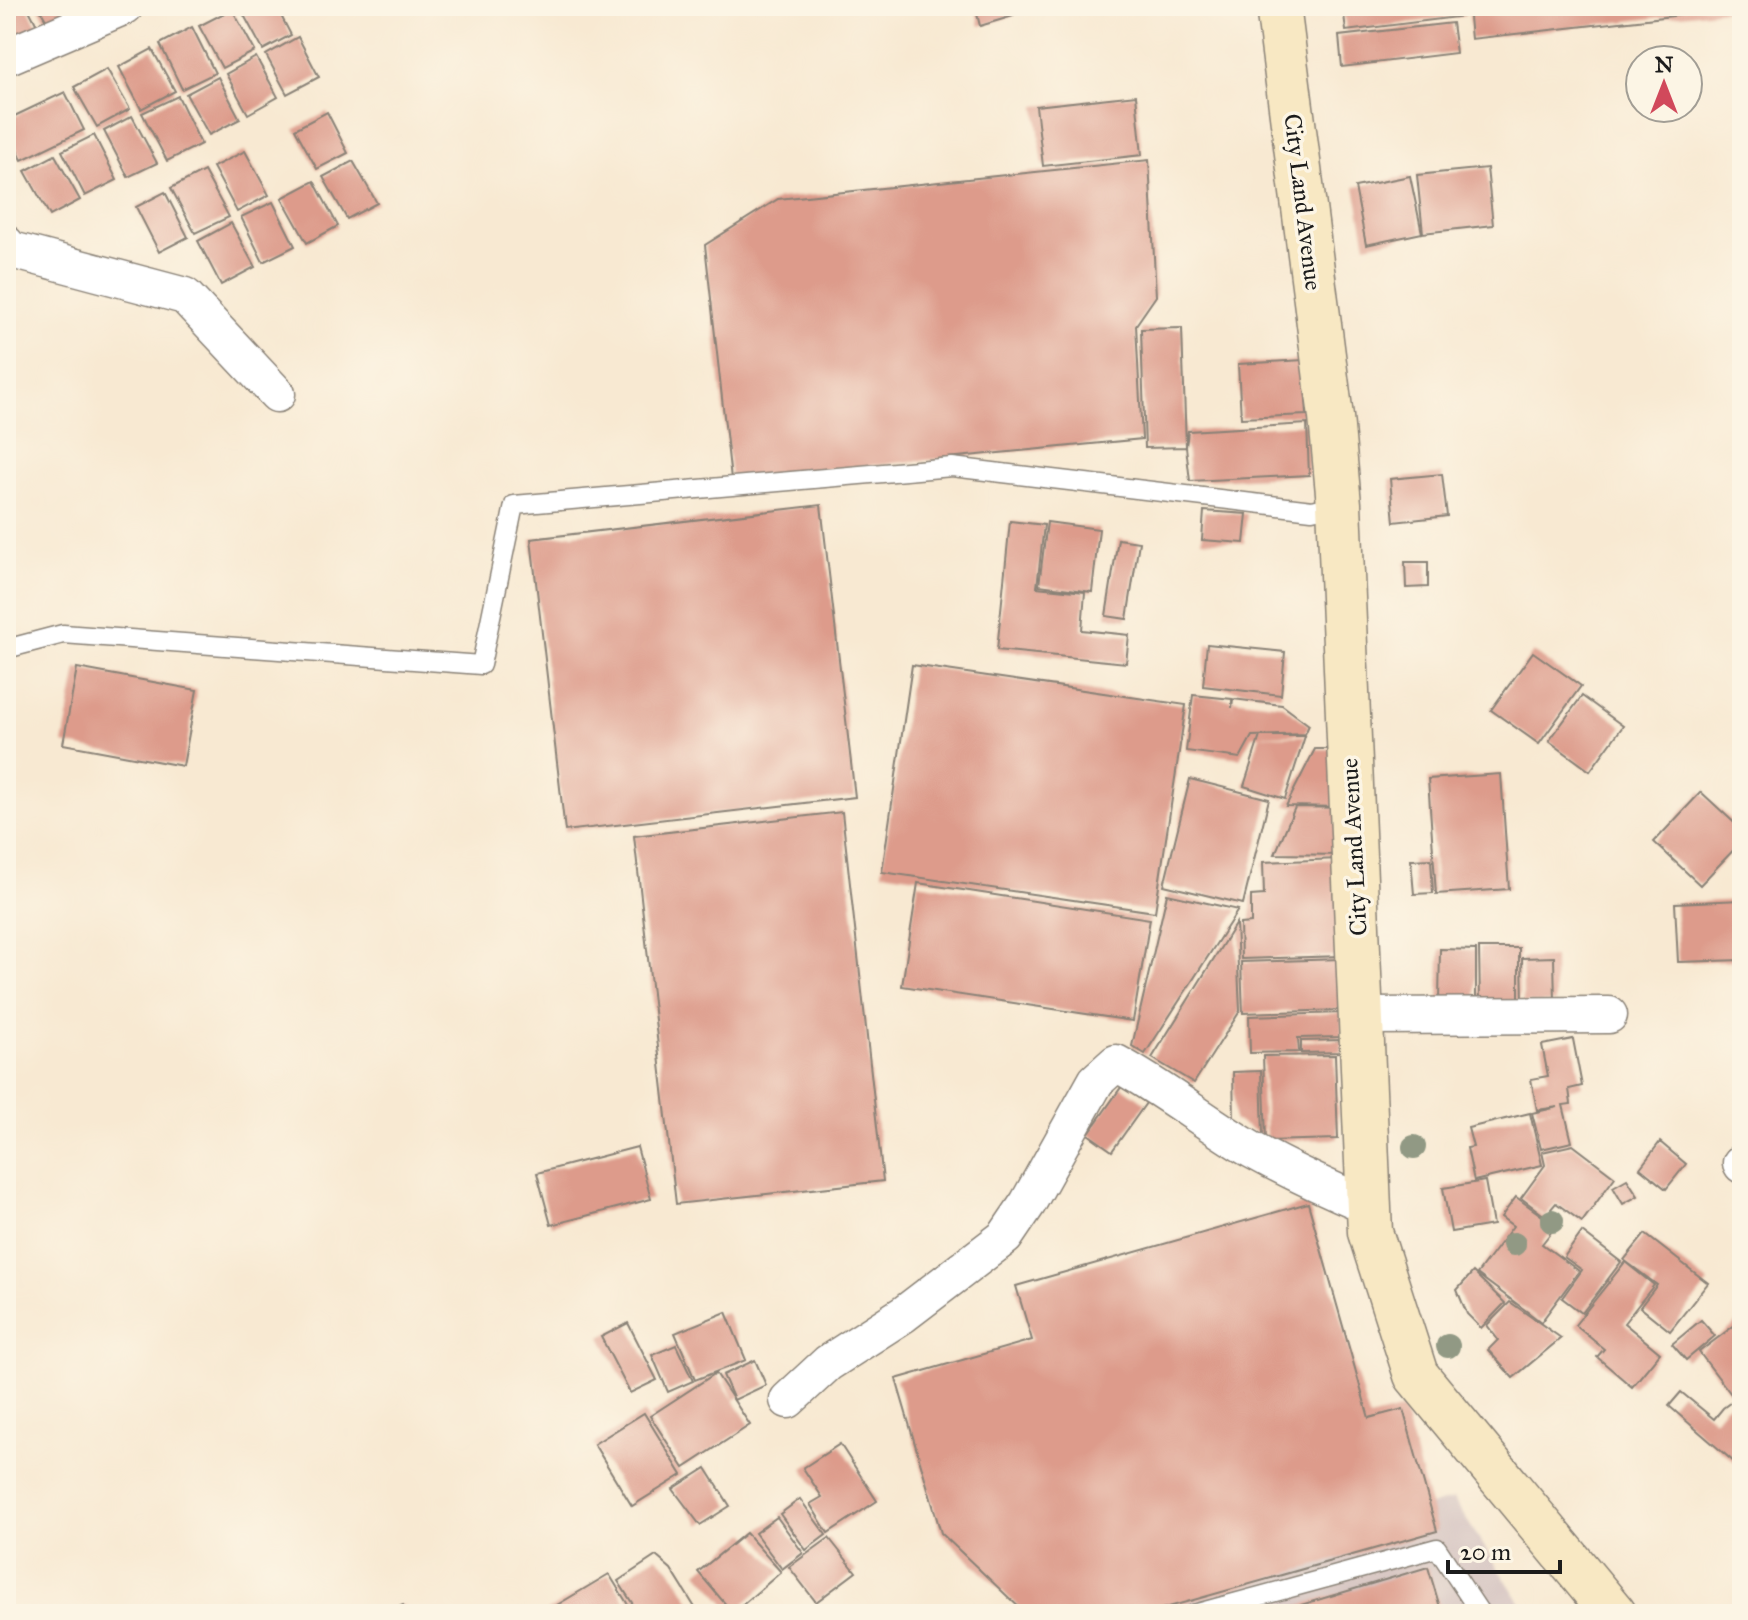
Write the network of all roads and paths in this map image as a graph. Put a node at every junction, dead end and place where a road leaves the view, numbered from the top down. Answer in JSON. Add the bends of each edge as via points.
{"nodes":[{"id":1,"x":125,"y":6,"type":"edge"},
{"id":2,"x":1278,"y":6,"type":"edge"},
{"id":3,"x":6,"y":57,"type":"edge"},
{"id":4,"x":7,"y":250,"type":"edge"},
{"id":5,"x":277,"y":394,"type":"dead end"},
{"id":6,"x":1339,"y":504,"type":"junction"},
{"id":7,"x":6,"y":649,"type":"edge"},
{"id":8,"x":1609,"y":1015,"type":"dead end"},
{"id":9,"x":1361,"y":1016,"type":"junction"},
{"id":10,"x":1369,"y":1206,"type":"junction"},
{"id":11,"x":788,"y":1400,"type":"dead end"},
{"id":12,"x":1194,"y":1614,"type":"edge"},
{"id":13,"x":1481,"y":1614,"type":"edge"},
{"id":14,"x":1614,"y":1614,"type":"edge"}],
"edges":[{"from":1,"to":3,"type":"street"},
{"from":2,"to":6,"type":"street","name":"City Land Avenue"},
{"from":4,"to":5,"type":"street","via":[[185,296]]},
{"from":6,"to":7,"type":"lane","via":[[1312,510],[952,467],[514,505],[481,665],[63,634]]},
{"from":6,"to":9,"type":"street","name":"City Land Avenue"},
{"from":8,"to":9,"type":"street"},
{"from":9,"to":10,"type":"street","name":"City Land Avenue"},
{"from":10,"to":11,"type":"street","via":[[1251,1149],[1116,1063],[1096,1081],[1005,1237],[904,1314],[828,1363]]},
{"from":10,"to":14,"type":"street","name":"City Land Avenue","via":[[1370,1232],[1416,1375]]},
{"from":12,"to":13,"type":"lane","via":[[1437,1548]]}]}
